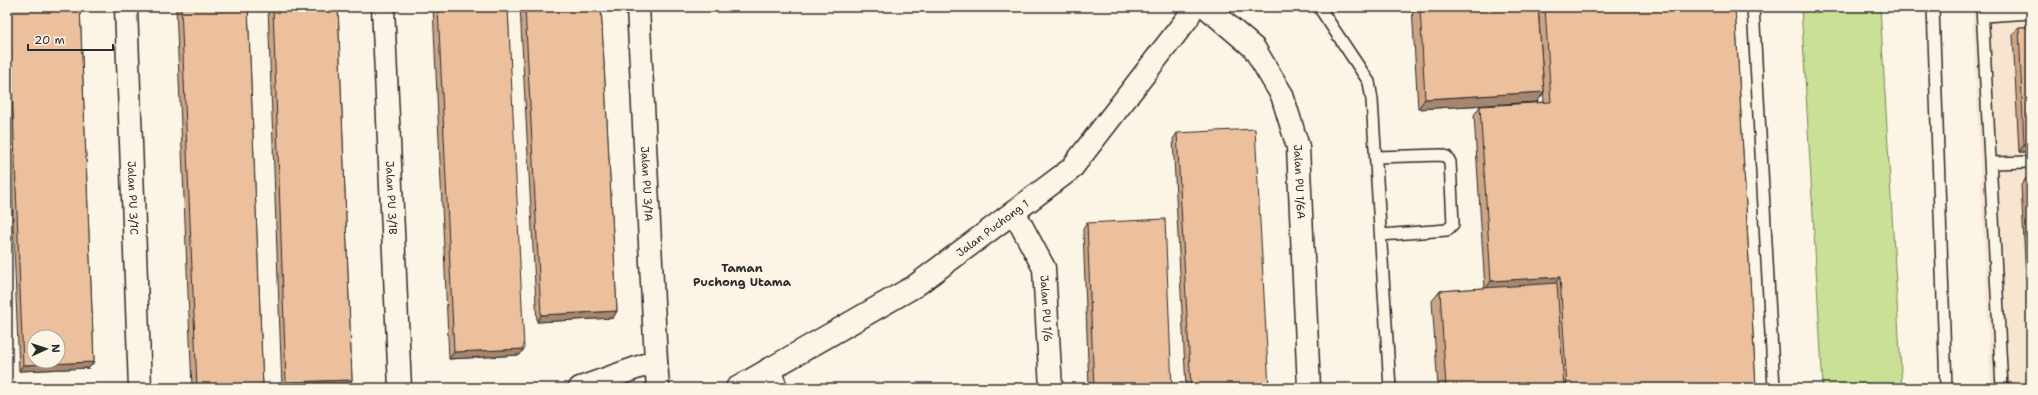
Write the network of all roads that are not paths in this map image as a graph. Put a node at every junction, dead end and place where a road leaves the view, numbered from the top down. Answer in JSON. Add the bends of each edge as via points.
{"nodes":[{"id":1,"x":126,"y":7,"type":"edge"},
{"id":2,"x":383,"y":7,"type":"edge"},
{"id":3,"x":638,"y":7,"type":"edge"},
{"id":4,"x":1193,"y":7,"type":"edge"},
{"id":5,"x":1206,"y":7,"type":"edge"},
{"id":6,"x":1319,"y":7,"type":"edge"},
{"id":7,"x":1753,"y":7,"type":"edge"},
{"id":8,"x":1933,"y":7,"type":"edge"},
{"id":9,"x":1983,"y":11,"type":"edge"},
{"id":10,"x":2031,"y":13,"type":"edge"},
{"id":11,"x":1376,"y":157,"type":"junction"},
{"id":12,"x":2031,"y":162,"type":"edge"},
{"id":13,"x":1991,"y":163,"type":"junction"},
{"id":14,"x":1014,"y":212,"type":"junction"},
{"id":15,"x":1381,"y":235,"type":"junction"},
{"id":16,"x":656,"y":361,"type":"junction"},
{"id":17,"x":773,"y":379,"type":"edge"},
{"id":18,"x":140,"y":388,"type":"edge"},
{"id":19,"x":400,"y":388,"type":"edge"},
{"id":20,"x":580,"y":388,"type":"edge"},
{"id":21,"x":658,"y":388,"type":"edge"},
{"id":22,"x":737,"y":388,"type":"edge"},
{"id":23,"x":1050,"y":388,"type":"edge"},
{"id":24,"x":1309,"y":388,"type":"edge"},
{"id":25,"x":1390,"y":388,"type":"edge"},
{"id":26,"x":1774,"y":388,"type":"edge"},
{"id":27,"x":1946,"y":388,"type":"edge"},
{"id":28,"x":2002,"y":388,"type":"edge"}],
"edges":[{"from":1,"to":18,"type":"street","name":"Jalan PU 3/1C"},
{"from":2,"to":19,"type":"street","name":"Jalan PU 3/1B"},
{"from":3,"to":16,"type":"street","name":"Jalan PU 3/1A"},
{"from":4,"to":14,"type":"street","name":"Jalan Puchong 1","via":[[1187,19],[1071,169]]},
{"from":5,"to":24,"type":"street","name":"Jalan PU 1/6A","via":[[1254,48],[1282,95],[1298,147]]},
{"from":6,"to":11,"type":"lane","via":[[1369,82]]},
{"from":7,"to":26,"type":"lane"},
{"from":8,"to":27,"type":"lane"},
{"from":9,"to":10,"type":"lane"},
{"from":9,"to":13,"type":"lane"},
{"from":11,"to":15,"type":"lane"},
{"from":11,"to":15,"type":"lane","via":[[1441,155],[1447,157],[1450,162],[1453,224],[1451,228]]},
{"from":12,"to":13,"type":"lane"},
{"from":13,"to":28,"type":"lane"},
{"from":14,"to":17,"type":"street","name":"Jalan Puchong 1","via":[[915,286]]},
{"from":14,"to":23,"type":"street","name":"Jalan PU 1/6","via":[[1044,268]]},
{"from":15,"to":25,"type":"lane"},
{"from":16,"to":20,"type":"street"},
{"from":16,"to":21,"type":"street","name":"Jalan PU 3/1A"},
{"from":17,"to":22,"type":"street","name":"Jalan Puchong 1"}]}
